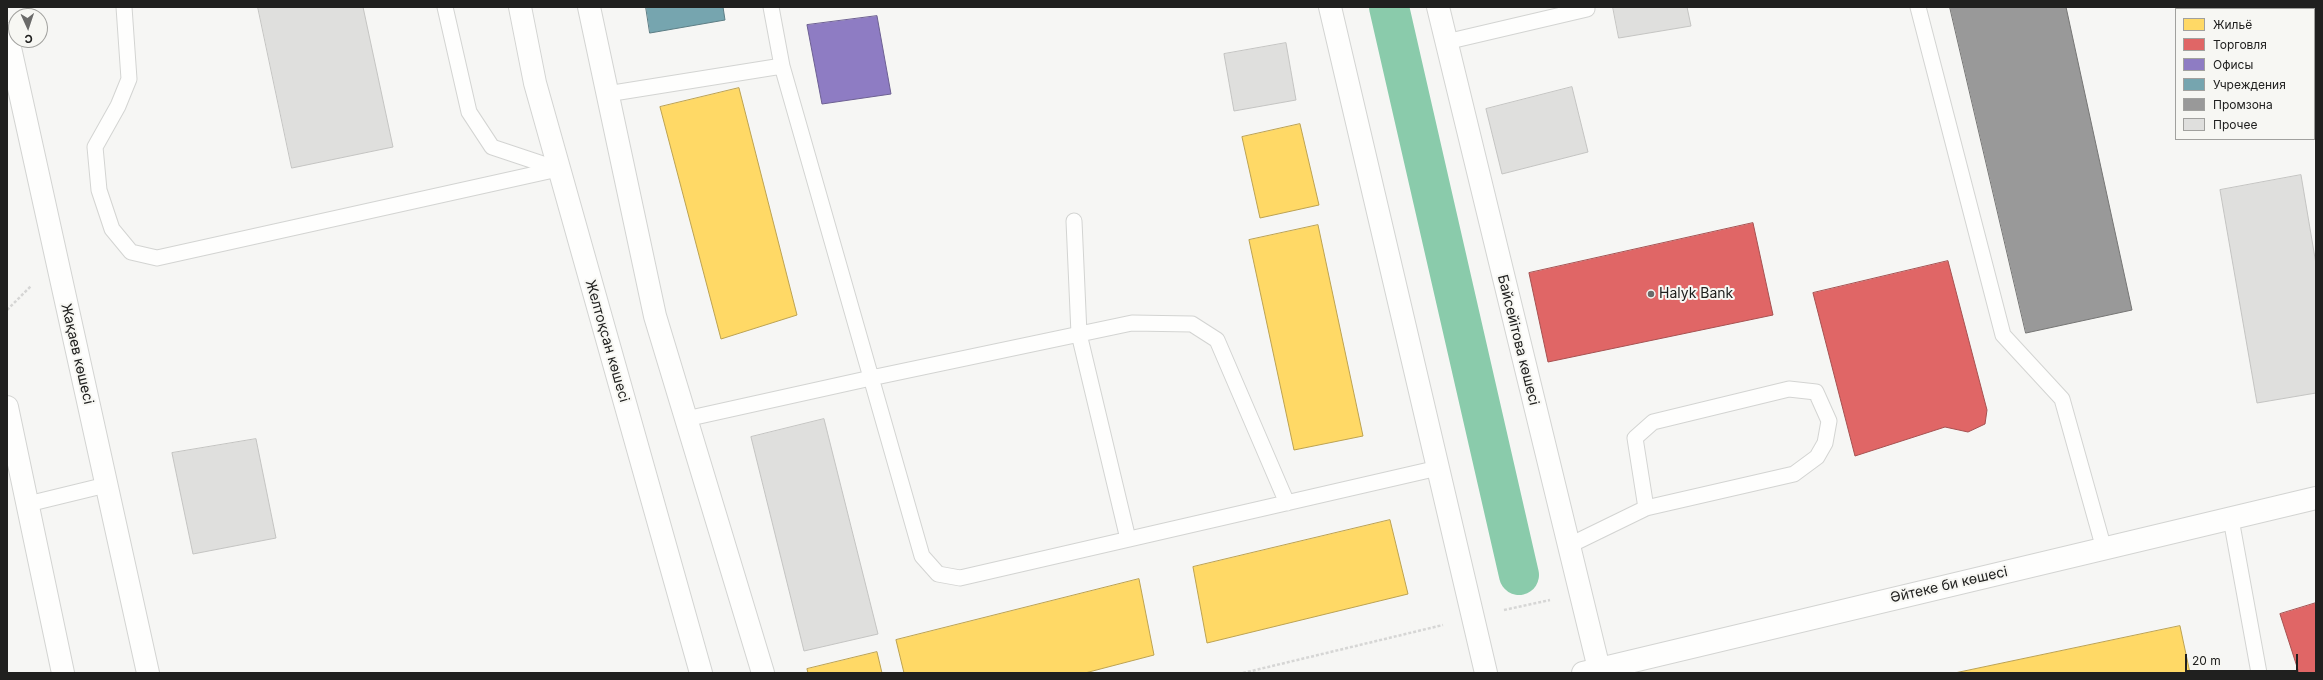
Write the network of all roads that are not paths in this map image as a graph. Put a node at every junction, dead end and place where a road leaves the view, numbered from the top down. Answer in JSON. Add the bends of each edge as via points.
{"nodes":[{"id":1,"x":124,"y":7,"type":"edge"},
{"id":2,"x":445,"y":7,"type":"edge"},
{"id":3,"x":520,"y":7,"type":"edge"},
{"id":4,"x":588,"y":7,"type":"edge"},
{"id":5,"x":771,"y":7,"type":"edge"},
{"id":6,"x":1330,"y":7,"type":"edge"},
{"id":7,"x":1438,"y":7,"type":"edge"},
{"id":8,"x":1918,"y":7,"type":"edge"},
{"id":9,"x":1587,"y":9,"type":"dead end"},
{"id":10,"x":7,"y":34,"type":"edge"},
{"id":11,"x":1446,"y":42,"type":"junction"},
{"id":12,"x":782,"y":66,"type":"junction"},
{"id":13,"x":607,"y":94,"type":"junction"},
{"id":14,"x":558,"y":169,"type":"junction"},
{"id":15,"x":1074,"y":221,"type":"dead end"},
{"id":16,"x":1079,"y":334,"type":"junction"},
{"id":17,"x":871,"y":378,"type":"junction"},
{"id":18,"x":7,"y":406,"type":"edge"},
{"id":19,"x":686,"y":419,"type":"junction"},
{"id":20,"x":1438,"y":468,"type":"junction"},
{"id":21,"x":106,"y":485,"type":"junction"},
{"id":22,"x":2316,"y":498,"type":"edge"},
{"id":23,"x":1287,"y":503,"type":"junction"},
{"id":24,"x":28,"y":504,"type":"junction"},
{"id":25,"x":1646,"y":508,"type":"junction"},
{"id":26,"x":2231,"y":519,"type":"junction"},
{"id":27,"x":1128,"y":539,"type":"junction"},
{"id":28,"x":1568,"y":546,"type":"junction"},
{"id":29,"x":2104,"y":549,"type":"junction"},
{"id":30,"x":1593,"y":671,"type":"edge"},
{"id":31,"x":63,"y":673,"type":"edge"},
{"id":32,"x":148,"y":673,"type":"edge"},
{"id":33,"x":701,"y":673,"type":"edge"},
{"id":34,"x":763,"y":673,"type":"edge"},
{"id":35,"x":1486,"y":673,"type":"edge"},
{"id":36,"x":2259,"y":673,"type":"edge"}],
"edges":[{"from":1,"to":14,"type":"lane","via":[[129,79],[118,106],[95,147],[99,190],[112,229],[131,252],[157,258]]},
{"from":2,"to":14,"type":"lane","via":[[469,112],[492,147]]},
{"from":3,"to":14,"type":"street","name":"Желтоқсан көшесі","via":[[535,83]]},
{"from":4,"to":13,"type":"street"},
{"from":5,"to":12,"type":"lane"},
{"from":6,"to":20,"type":"street"},
{"from":7,"to":11,"type":"street","name":"Байсейітова көшесі"},
{"from":8,"to":29,"type":"lane","via":[[2003,335],[2062,399]]},
{"from":9,"to":11,"type":"lane"},
{"from":10,"to":21,"type":"street","name":"Жақаев көшесі"},
{"from":11,"to":28,"type":"street","name":"Байсейітова көшесі"},
{"from":12,"to":13,"type":"lane"},
{"from":12,"to":17,"type":"lane"},
{"from":13,"to":19,"type":"street","via":[[655,316]]},
{"from":14,"to":33,"type":"street","name":"Желтоқсан көшесі"},
{"from":15,"to":16,"type":"lane"},
{"from":16,"to":17,"type":"lane"},
{"from":16,"to":23,"type":"lane","via":[[1132,323],[1192,324],[1217,340]]},
{"from":16,"to":27,"type":"lane"},
{"from":17,"to":19,"type":"lane"},
{"from":17,"to":27,"type":"lane","via":[[922,556],[938,574],[960,578]]},
{"from":18,"to":24,"type":"street"},
{"from":19,"to":34,"type":"street"},
{"from":20,"to":23,"type":"lane"},
{"from":20,"to":35,"type":"street"},
{"from":21,"to":24,"type":"lane"},
{"from":21,"to":32,"type":"street","name":"Жақаев көшесі"},
{"from":22,"to":26,"type":"street","name":"Әйтеке би көшесі"},
{"from":23,"to":27,"type":"lane"},
{"from":24,"to":31,"type":"street"},
{"from":25,"to":25,"type":"lane","via":[[1794,474],[1817,456],[1826,444],[1829,421],[1822,401],[1816,392],[1789,389],[1653,422],[1635,438]]},
{"from":25,"to":28,"type":"lane"},
{"from":26,"to":29,"type":"street","name":"Әйтеке би көшесі"},
{"from":26,"to":36,"type":"lane"},
{"from":28,"to":30,"type":"street","name":"Байсейітова көшесі","via":[[1580,593]]},
{"from":29,"to":30,"type":"street","name":"Әйтеке би көшесі"}]}
